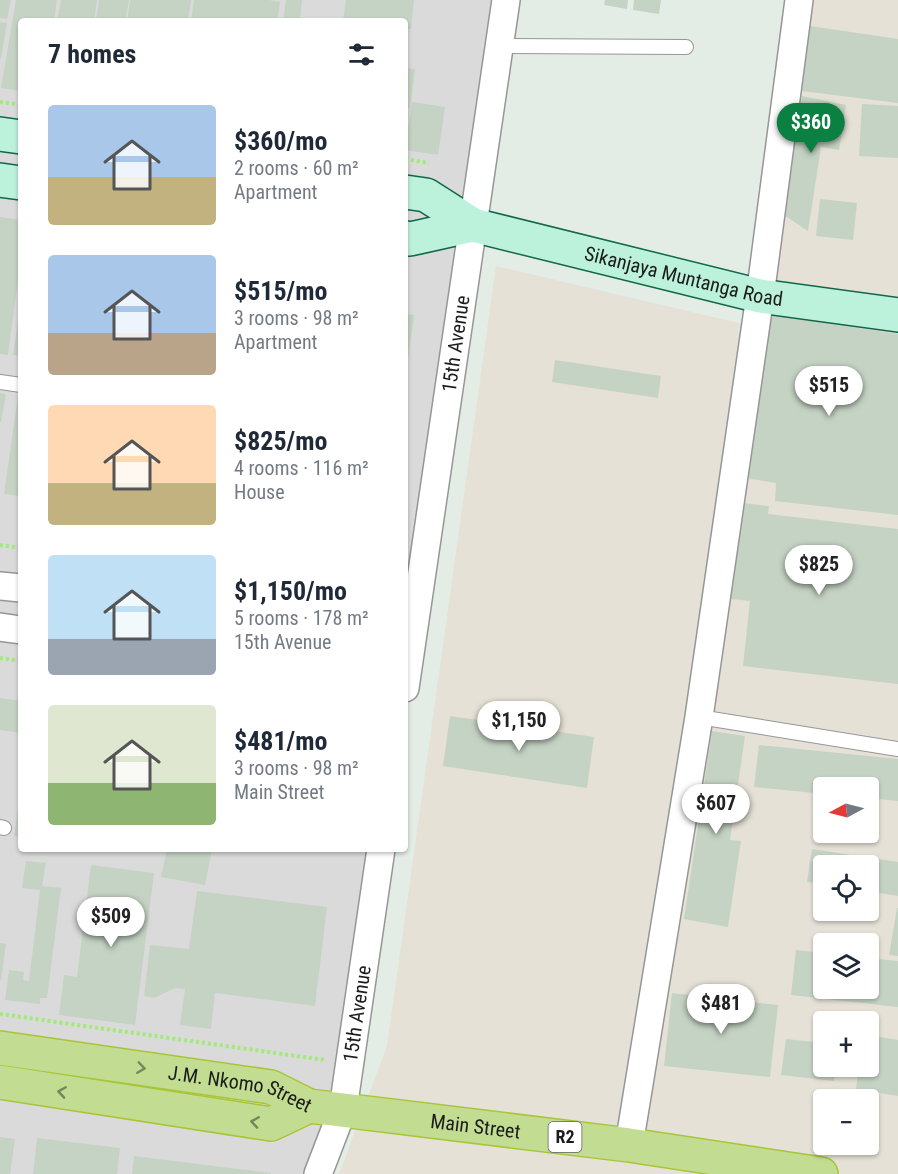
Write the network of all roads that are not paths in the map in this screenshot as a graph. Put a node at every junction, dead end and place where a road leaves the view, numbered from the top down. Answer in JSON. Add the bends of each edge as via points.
{"nodes":[{"id":1,"x":506,"y":0,"type":"edge"},
{"id":2,"x":799,"y":0,"type":"edge"},
{"id":3,"x":499,"y":46,"type":"junction"},
{"id":4,"x":686,"y":46,"type":"dead end"},
{"id":5,"x":0,"y":134,"type":"edge"},
{"id":6,"x":18,"y":137,"type":"edge"},
{"id":7,"x":0,"y":180,"type":"edge"},
{"id":8,"x":18,"y":183,"type":"edge"},
{"id":9,"x":408,"y":192,"type":"edge"},
{"id":10,"x":473,"y":225,"type":"junction"},
{"id":11,"x":408,"y":239,"type":"edge"},
{"id":12,"x":760,"y":296,"type":"junction"},
{"id":13,"x":898,"y":315,"type":"edge"},
{"id":14,"x":0,"y":382,"type":"edge"},
{"id":15,"x":18,"y":384,"type":"edge"},
{"id":16,"x":0,"y":586,"type":"edge"},
{"id":17,"x":18,"y":588,"type":"edge"},
{"id":18,"x":0,"y":627,"type":"edge"},
{"id":19,"x":18,"y":630,"type":"edge"},
{"id":20,"x":408,"y":640,"type":"edge"},
{"id":21,"x":699,"y":717,"type":"junction"},
{"id":22,"x":898,"y":748,"type":"edge"},
{"id":23,"x":381,"y":852,"type":"edge"},
{"id":24,"x":0,"y":1048,"type":"edge"},
{"id":25,"x":0,"y":1082,"type":"edge"},
{"id":26,"x":309,"y":1106,"type":"junction"},
{"id":27,"x":343,"y":1109,"type":"junction"},
{"id":28,"x":629,"y":1145,"type":"junction"},
{"id":29,"x":318,"y":1174,"type":"edge"},
{"id":30,"x":821,"y":1174,"type":"edge"}],
"edges":[{"from":1,"to":3,"type":"street","name":"15th Avenue"},
{"from":2,"to":12,"type":"street"},
{"from":3,"to":4,"type":"lane"},
{"from":3,"to":10,"type":"street","name":"15th Avenue"},
{"from":5,"to":6,"type":"street"},
{"from":7,"to":8,"type":"street"},
{"from":9,"to":10,"type":"street","via":[[426,195]]},
{"from":10,"to":11,"type":"street"},
{"from":10,"to":12,"type":"street","name":"Sikanjaya Muntanga Road"},
{"from":10,"to":20,"type":"street","name":"15th Avenue"},
{"from":12,"to":13,"type":"street","name":"Sikanjaya Muntanga Road"},
{"from":12,"to":21,"type":"street"},
{"from":14,"to":15,"type":"lane"},
{"from":16,"to":17,"type":"street"},
{"from":18,"to":19,"type":"street"},
{"from":21,"to":22,"type":"lane"},
{"from":21,"to":28,"type":"street"},
{"from":23,"to":27,"type":"street","name":"15th Avenue"},
{"from":24,"to":26,"type":"highway","name":"J.M. Nkomo Street","number":"R2","one_way":true,"via":[[271,1087]]},
{"from":26,"to":25,"type":"highway","name":"J.M. Nkomo Street","one_way":true,"via":[[271,1124]]},
{"from":26,"to":27,"type":"highway","name":"Main Street","number":"R2"},
{"from":27,"to":28,"type":"highway","name":"Main Street","number":"R2"},
{"from":27,"to":29,"type":"street","name":"15th Avenue"},
{"from":28,"to":30,"type":"highway","name":"Main Street","number":"R2"}]}
